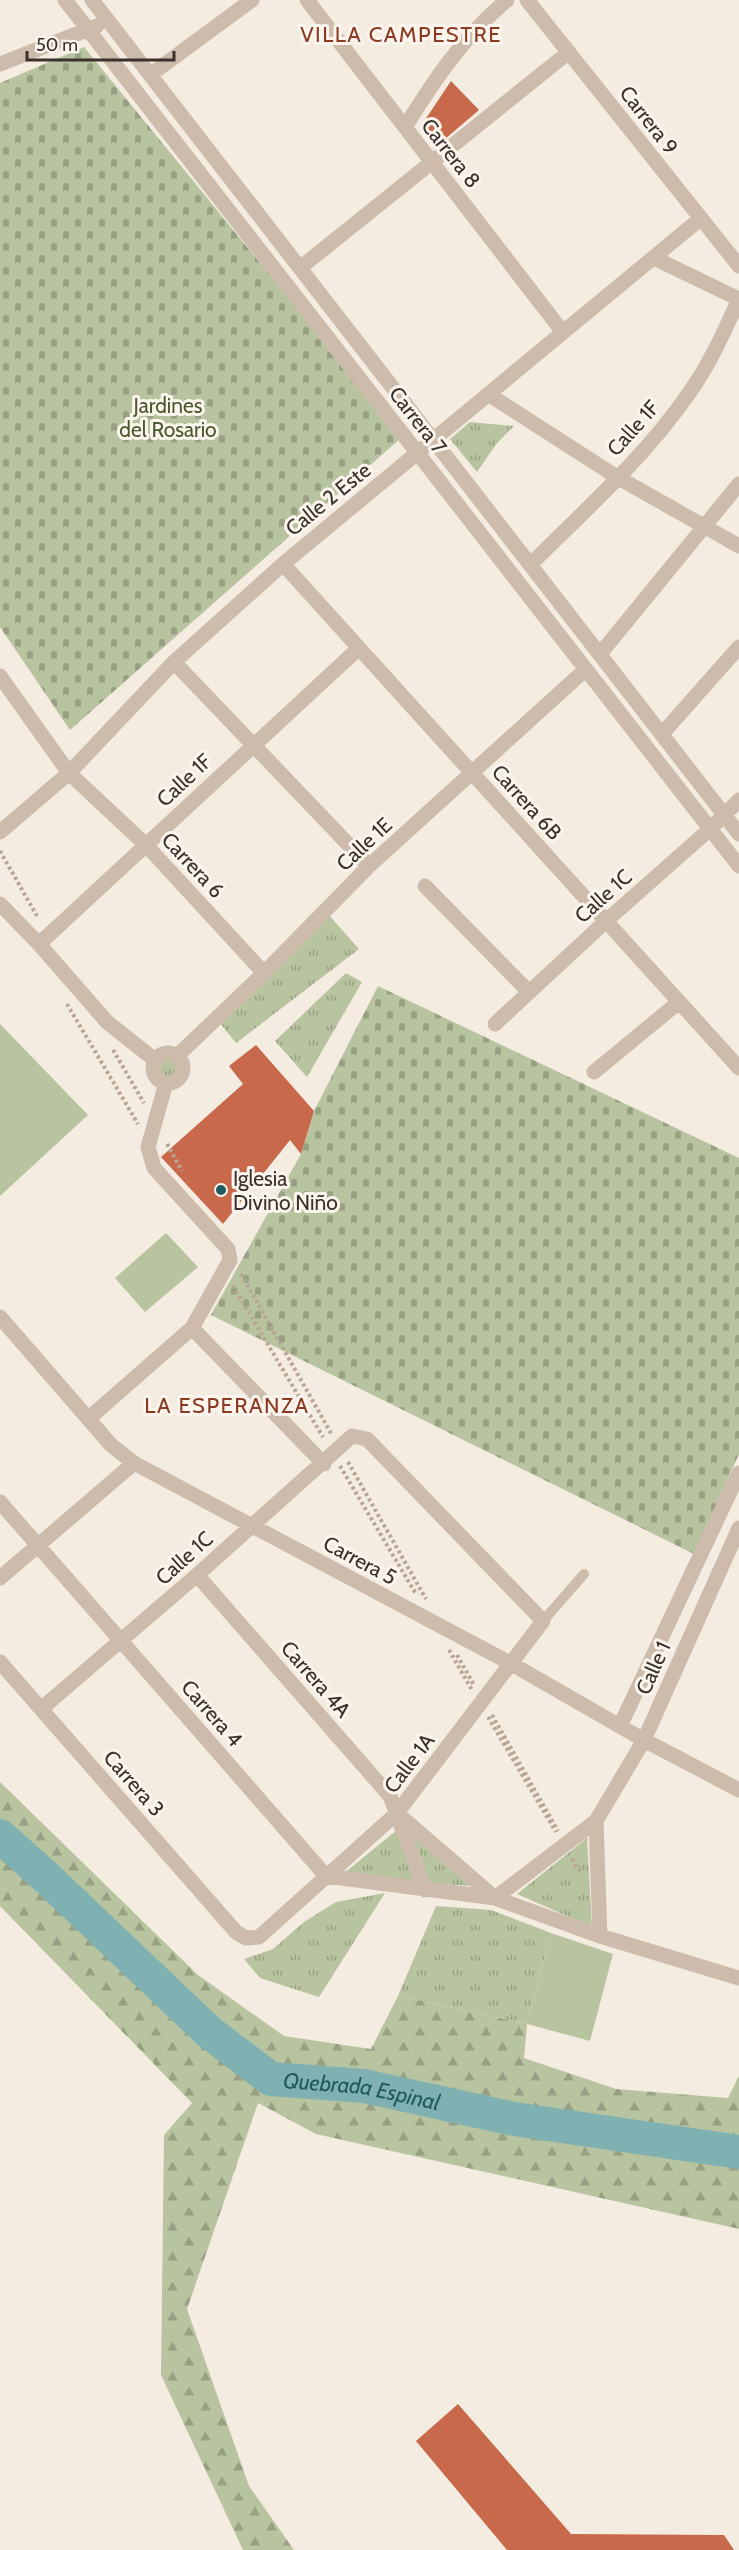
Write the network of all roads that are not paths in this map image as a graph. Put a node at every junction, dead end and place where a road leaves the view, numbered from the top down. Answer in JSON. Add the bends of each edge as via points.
{"nodes":[{"id":1,"x":65,"y":0,"type":"edge"},
{"id":2,"x":92,"y":0,"type":"edge"},
{"id":3,"x":252,"y":0,"type":"edge"},
{"id":4,"x":307,"y":0,"type":"edge"},
{"id":5,"x":507,"y":0,"type":"edge"},
{"id":6,"x":527,"y":0,"type":"edge"},
{"id":7,"x":108,"y":20,"type":"junction"},
{"id":8,"x":88,"y":31,"type":"junction"},
{"id":9,"x":568,"y":52,"type":"junction"},
{"id":10,"x":0,"y":64,"type":"edge"},
{"id":11,"x":150,"y":75,"type":"junction"},
{"id":12,"x":405,"y":127,"type":"junction"},
{"id":13,"x":432,"y":163,"type":"junction"},
{"id":14,"x":700,"y":219,"type":"junction"},
{"id":15,"x":654,"y":258,"type":"junction"},
{"id":16,"x":739,"y":266,"type":"edge"},
{"id":17,"x":300,"y":268,"type":"junction"},
{"id":18,"x":739,"y":299,"type":"edge"},
{"id":19,"x":562,"y":332,"type":"junction"},
{"id":20,"x":488,"y":394,"type":"junction"},
{"id":21,"x":433,"y":440,"type":"junction"},
{"id":22,"x":417,"y":453,"type":"junction"},
{"id":23,"x":617,"y":477,"type":"junction"},
{"id":24,"x":739,"y":484,"type":"edge"},
{"id":25,"x":705,"y":526,"type":"junction"},
{"id":26,"x":739,"y":546,"type":"edge"},
{"id":27,"x":283,"y":564,"type":"junction"},
{"id":28,"x":530,"y":565,"type":"junction"},
{"id":29,"x":739,"y":647,"type":"edge"},
{"id":30,"x":359,"y":648,"type":"junction"},
{"id":31,"x":600,"y":654,"type":"junction"},
{"id":32,"x":174,"y":662,"type":"junction"},
{"id":33,"x":586,"y":669,"type":"junction"},
{"id":34,"x":0,"y":676,"type":"edge"},
{"id":35,"x":662,"y":734,"type":"junction"},
{"id":36,"x":253,"y":745,"type":"junction"},
{"id":37,"x":69,"y":773,"type":"junction"},
{"id":38,"x":472,"y":773,"type":"junction"},
{"id":39,"x":739,"y":800,"type":"edge"},
{"id":40,"x":725,"y":816,"type":"junction"},
{"id":41,"x":710,"y":829,"type":"junction"},
{"id":42,"x":0,"y":831,"type":"edge"},
{"id":43,"x":739,"y":834,"type":"edge"},
{"id":44,"x":146,"y":845,"type":"junction"},
{"id":45,"x":369,"y":866,"type":"junction"},
{"id":46,"x":739,"y":866,"type":"edge"},
{"id":47,"x":425,"y":886,"type":"dead end"},
{"id":48,"x":0,"y":904,"type":"edge"},
{"id":49,"x":606,"y":921,"type":"junction"},
{"id":50,"x":39,"y":944,"type":"junction"},
{"id":51,"x":264,"y":973,"type":"junction"},
{"id":52,"x":529,"y":992,"type":"junction"},
{"id":53,"x":679,"y":1002,"type":"junction"},
{"id":54,"x":495,"y":1024,"type":"dead end"},
{"id":55,"x":177,"y":1056,"type":"junction"},
{"id":56,"x":156,"y":1060,"type":"junction"},
{"id":57,"x":739,"y":1068,"type":"edge"},
{"id":58,"x":594,"y":1072,"type":"dead end"},
{"id":59,"x":166,"y":1083,"type":"junction"},
{"id":60,"x":0,"y":1317,"type":"edge"},
{"id":61,"x":192,"y":1328,"type":"junction"},
{"id":62,"x":88,"y":1419,"type":"junction"},
{"id":63,"x":134,"y":1463,"type":"junction"},
{"id":64,"x":331,"y":1464,"type":"junction"},
{"id":65,"x":739,"y":1473,"type":"edge"},
{"id":66,"x":0,"y":1502,"type":"edge"},
{"id":67,"x":250,"y":1526,"type":"junction"},
{"id":68,"x":739,"y":1528,"type":"edge"},
{"id":69,"x":38,"y":1546,"type":"junction"},
{"id":70,"x":584,"y":1574,"type":"dead end"},
{"id":71,"x":197,"y":1575,"type":"junction"},
{"id":72,"x":0,"y":1578,"type":"edge"},
{"id":73,"x":543,"y":1621,"type":"junction"},
{"id":74,"x":121,"y":1641,"type":"junction"},
{"id":75,"x":0,"y":1662,"type":"edge"},
{"id":76,"x":510,"y":1664,"type":"junction"},
{"id":77,"x":41,"y":1709,"type":"junction"},
{"id":78,"x":620,"y":1726,"type":"junction"},
{"id":79,"x":644,"y":1740,"type":"junction"},
{"id":80,"x":739,"y":1790,"type":"edge"},
{"id":81,"x":397,"y":1813,"type":"junction"},
{"id":82,"x":596,"y":1821,"type":"junction"},
{"id":83,"x":326,"y":1876,"type":"junction"},
{"id":84,"x":425,"y":1890,"type":"junction"},
{"id":85,"x":495,"y":1898,"type":"junction"},
{"id":86,"x":236,"y":1932,"type":"joint"},
{"id":87,"x":600,"y":1936,"type":"junction"},
{"id":88,"x":739,"y":1978,"type":"edge"}],
"edges":[{"from":1,"to":8,"type":"street","name":"Carrera 7"},
{"from":2,"to":7,"type":"street","name":"Carrera 7"},
{"from":3,"to":11,"type":"street"},
{"from":4,"to":12,"type":"street","name":"Carrera 8"},
{"from":5,"to":12,"type":"street","via":[[442,66]]},
{"from":6,"to":9,"type":"street","name":"Carrera 9"},
{"from":7,"to":8,"type":"street"},
{"from":7,"to":11,"type":"street","name":"Carrera 7"},
{"from":8,"to":10,"type":"street"},
{"from":8,"to":22,"type":"street","name":"Carrera 7"},
{"from":9,"to":13,"type":"street"},
{"from":9,"to":14,"type":"street","name":"Carrera 9"},
{"from":11,"to":17,"type":"street","name":"Carrera 7"},
{"from":12,"to":13,"type":"street","name":"Carrera 8"},
{"from":13,"to":17,"type":"street"},
{"from":13,"to":19,"type":"street","name":"Carrera 8"},
{"from":14,"to":15,"type":"street","name":"Calle 2 Este"},
{"from":14,"to":16,"type":"street","name":"Carrera 9"},
{"from":15,"to":18,"type":"street"},
{"from":15,"to":19,"type":"street","name":"Calle 2 Este"},
{"from":17,"to":21,"type":"street","name":"Carrera 7"},
{"from":18,"to":23,"type":"street","name":"Calle 1F","via":[[717,349],[688,395],[655,438]]},
{"from":19,"to":20,"type":"street","name":"Calle 2 Este"},
{"from":20,"to":21,"type":"street","name":"Calle 2 Este"},
{"from":20,"to":23,"type":"street"},
{"from":21,"to":22,"type":"street","name":"Calle 2 Este"},
{"from":21,"to":28,"type":"street","name":"Carrera 7"},
{"from":22,"to":27,"type":"street","name":"Calle 2 Este"},
{"from":22,"to":33,"type":"street","name":"Carrera 7"},
{"from":23,"to":25,"type":"street"},
{"from":23,"to":28,"type":"street","name":"Calle 1F"},
{"from":24,"to":25,"type":"street"},
{"from":25,"to":26,"type":"street"},
{"from":25,"to":31,"type":"street"},
{"from":27,"to":30,"type":"street","name":"Carrera 6B"},
{"from":27,"to":32,"type":"street","name":"Calle 2 Este"},
{"from":28,"to":31,"type":"street","name":"Carrera 7"},
{"from":29,"to":35,"type":"street"},
{"from":30,"to":36,"type":"street","name":"Calle 1F"},
{"from":30,"to":38,"type":"street","name":"Carrera 6B"},
{"from":31,"to":35,"type":"street","name":"Carrera 7"},
{"from":32,"to":36,"type":"street"},
{"from":32,"to":37,"type":"street","name":"Calle 2 Este"},
{"from":33,"to":38,"type":"street","name":"Calle 1E"},
{"from":33,"to":41,"type":"street","name":"Carrera 7"},
{"from":34,"to":37,"type":"street","name":"Carrera 6"},
{"from":35,"to":40,"type":"street","name":"Carrera 7"},
{"from":36,"to":44,"type":"street","name":"Calle 1F"},
{"from":36,"to":45,"type":"street"},
{"from":37,"to":42,"type":"street","name":"Calle 2 Este"},
{"from":37,"to":44,"type":"street","name":"Carrera 6"},
{"from":38,"to":45,"type":"street","name":"Calle 1E"},
{"from":38,"to":49,"type":"street","name":"Carrera 6B"},
{"from":39,"to":40,"type":"street","name":"Calle 1C"},
{"from":40,"to":41,"type":"street","name":"Calle 1C"},
{"from":40,"to":43,"type":"street","name":"Carrera 7"},
{"from":41,"to":46,"type":"street","name":"Carrera 7"},
{"from":41,"to":49,"type":"street","name":"Calle 1C"},
{"from":44,"to":50,"type":"street","name":"Calle 1F"},
{"from":44,"to":51,"type":"street","name":"Carrera 6"},
{"from":45,"to":51,"type":"street","name":"Calle 1E"},
{"from":47,"to":52,"type":"street"},
{"from":48,"to":50,"type":"street"},
{"from":49,"to":52,"type":"street","name":"Calle 1C"},
{"from":49,"to":53,"type":"street","name":"Carrera 6B"},
{"from":50,"to":56,"type":"street","via":[[107,1022]]},
{"from":51,"to":55,"type":"street","name":"Calle 1E"},
{"from":52,"to":54,"type":"street","name":"Calle 1C"},
{"from":53,"to":57,"type":"street","name":"Carrera 6B"},
{"from":53,"to":58,"type":"street"},
{"from":55,"to":56,"type":"street","via":[[163,1054]]},
{"from":55,"to":59,"type":"street","via":[[182,1074],[176,1081]]},
{"from":56,"to":59,"type":"street","via":[[154,1074]]},
{"from":59,"to":61,"type":"street","via":[[148,1147],[154,1168],[228,1249],[233,1264]]},
{"from":60,"to":62,"type":"street","name":"Carrera 5"},
{"from":61,"to":62,"type":"street"},
{"from":61,"to":64,"type":"street"},
{"from":62,"to":63,"type":"street","name":"Carrera 5"},
{"from":63,"to":67,"type":"street","name":"Carrera 5"},
{"from":63,"to":69,"type":"street"},
{"from":64,"to":67,"type":"street","name":"Calle 1C"},
{"from":64,"to":73,"type":"street","name":"Calle 1C","via":[[352,1436],[367,1439]]},
{"from":65,"to":78,"type":"street","name":"Calle 1"},
{"from":66,"to":69,"type":"street","name":"Carrera 4"},
{"from":67,"to":71,"type":"street","name":"Calle 1C"},
{"from":67,"to":76,"type":"street","name":"Carrera 5"},
{"from":68,"to":79,"type":"street","name":"Calle 1"},
{"from":69,"to":72,"type":"street"},
{"from":69,"to":74,"type":"street","name":"Carrera 4"},
{"from":70,"to":73,"type":"lane","name":"Calle 1A"},
{"from":71,"to":74,"type":"street","name":"Calle 1C"},
{"from":71,"to":81,"type":"street","name":"Carrera 4A","via":[[390,1796]]},
{"from":73,"to":76,"type":"street","name":"Calle 1A"},
{"from":74,"to":77,"type":"street","name":"Calle 1C"},
{"from":74,"to":83,"type":"street","name":"Carrera 4"},
{"from":75,"to":77,"type":"street","name":"Carrera 3"},
{"from":76,"to":78,"type":"street","name":"Carrera 5"},
{"from":76,"to":81,"type":"street","name":"Calle 1A"},
{"from":77,"to":86,"type":"street","name":"Carrera 3"},
{"from":78,"to":79,"type":"street","name":"Carrera 5"},
{"from":79,"to":80,"type":"street","name":"Carrera 5"},
{"from":79,"to":82,"type":"street","name":"Calle 1"},
{"from":81,"to":83,"type":"street","name":"Calle 1A"},
{"from":81,"to":84,"type":"street","name":"Carrera 4A"},
{"from":81,"to":85,"type":"street","name":"Carrera 4A"},
{"from":82,"to":85,"type":"street","name":"Calle 1"},
{"from":82,"to":87,"type":"street"},
{"from":83,"to":84,"type":"street"},
{"from":83,"to":86,"type":"street","name":"Calle 1A","via":[[259,1937],[246,1938]]},
{"from":84,"to":85,"type":"street"},
{"from":85,"to":87,"type":"street"},
{"from":87,"to":88,"type":"street"}]}
